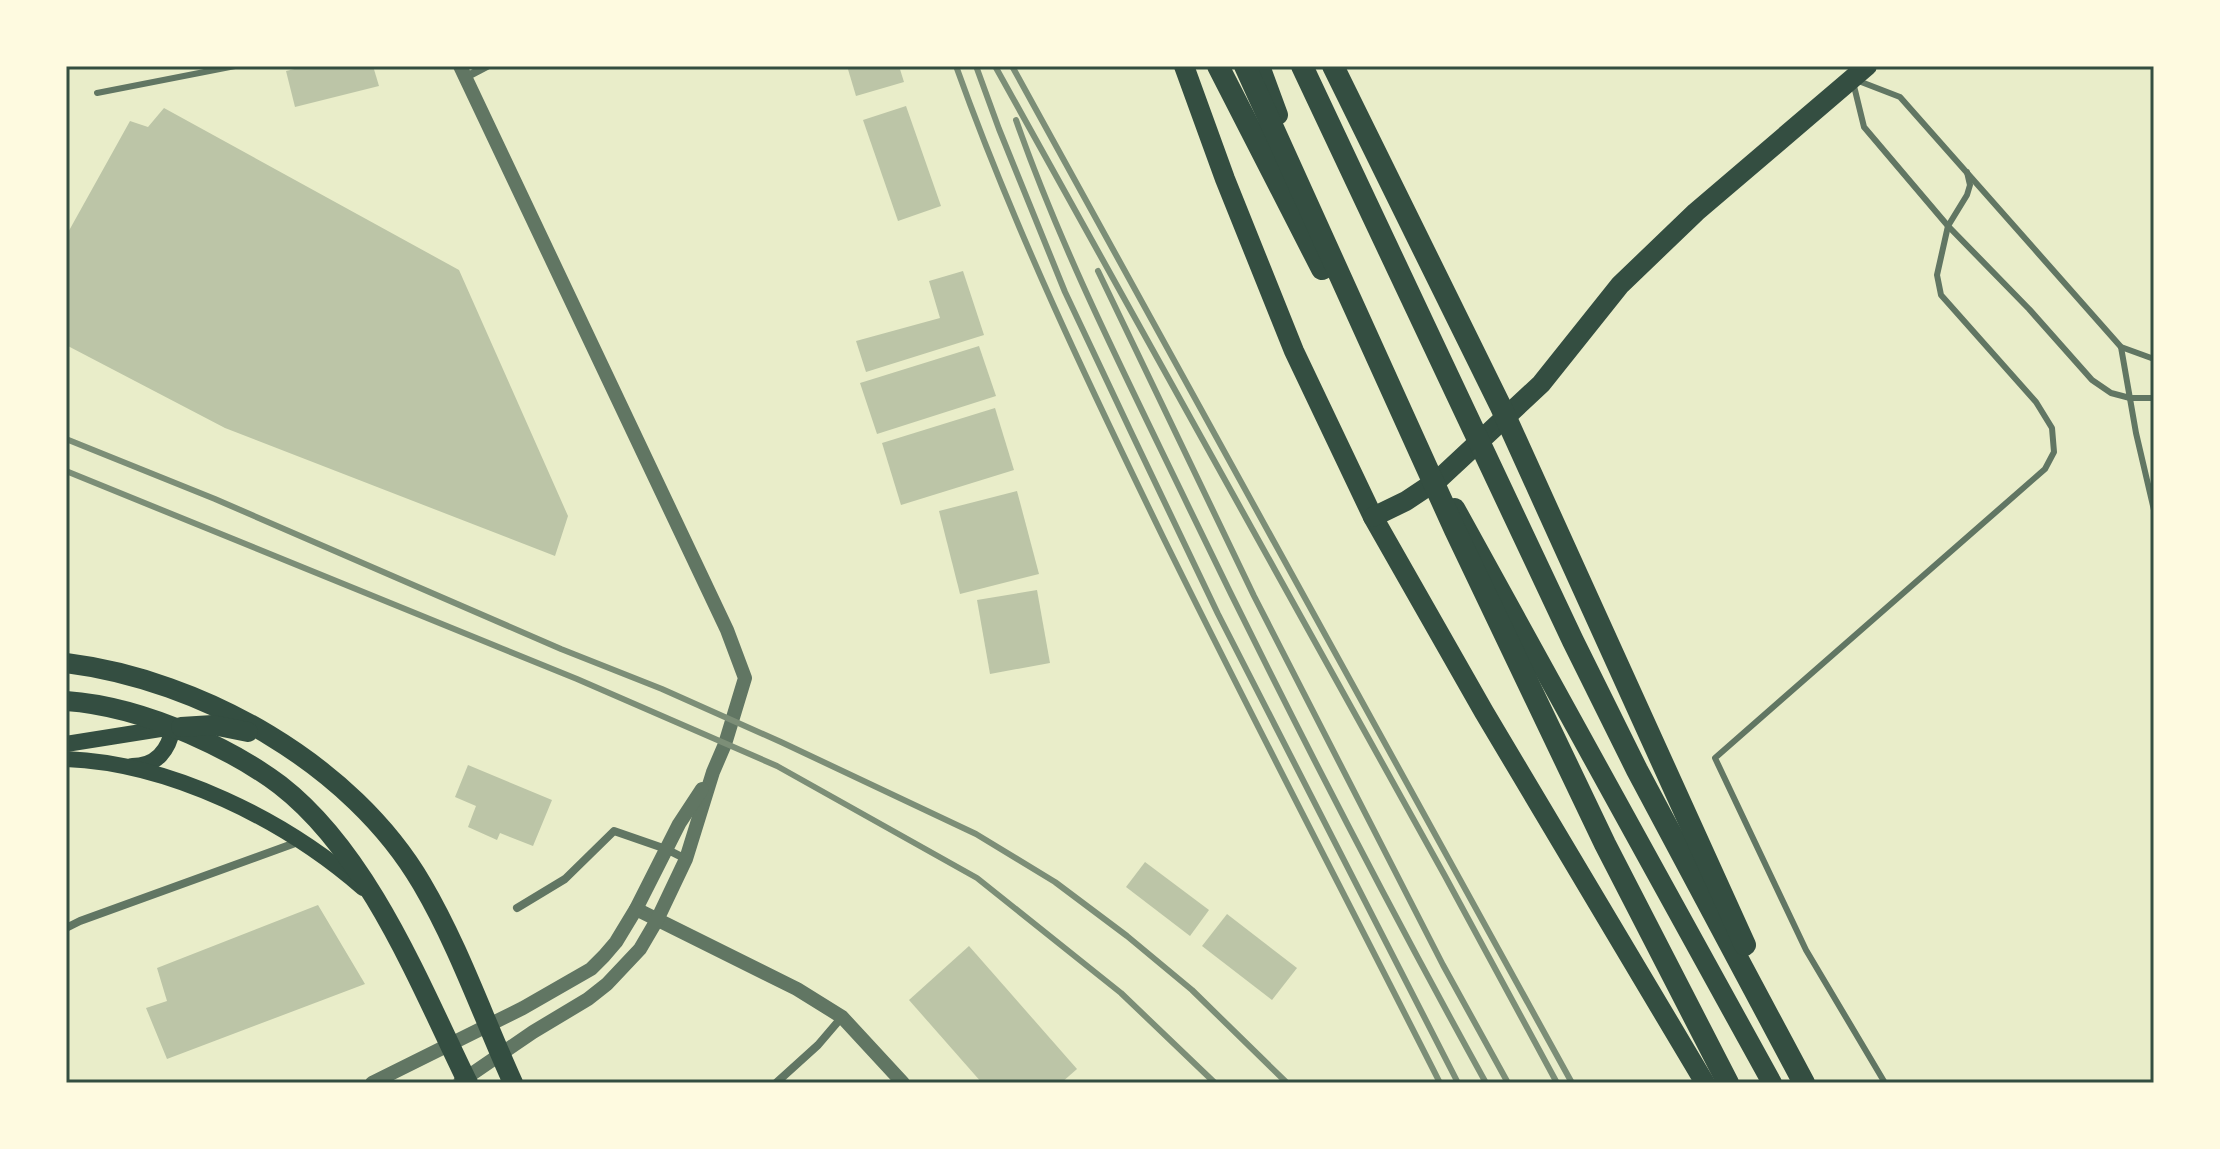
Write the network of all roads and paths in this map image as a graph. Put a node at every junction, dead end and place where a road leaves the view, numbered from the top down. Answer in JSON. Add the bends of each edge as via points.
{"nodes":[{"id":1,"x":235,"y":66,"type":"edge"},
{"id":2,"x":487,"y":66,"type":"edge"},
{"id":3,"x":1184,"y":66,"type":"edge"},
{"id":4,"x":1218,"y":66,"type":"edge"},
{"id":5,"x":1245,"y":66,"type":"edge"},
{"id":6,"x":1260,"y":66,"type":"edge"},
{"id":7,"x":1302,"y":66,"type":"edge"},
{"id":8,"x":1333,"y":66,"type":"edge"},
{"id":9,"x":463,"y":71,"type":"edge"},
{"id":10,"x":1860,"y":72,"type":"edge"},
{"id":11,"x":97,"y":93,"type":"dead end"},
{"id":12,"x":1967,"y":172,"type":"junction"},
{"id":13,"x":1948,"y":226,"type":"junction"},
{"id":14,"x":2121,"y":347,"type":"junction"},
{"id":15,"x":2154,"y":359,"type":"edge"},
{"id":16,"x":2130,"y":398,"type":"junction"},
{"id":17,"x":2154,"y":398,"type":"edge"},
{"id":18,"x":1439,"y":479,"type":"junction"},
{"id":19,"x":2154,"y":510,"type":"edge"},
{"id":20,"x":1373,"y":517,"type":"junction"},
{"id":21,"x":1455,"y":530,"type":"junction"},
{"id":22,"x":66,"y":663,"type":"edge"},
{"id":23,"x":137,"y":678,"type":"junction"},
{"id":24,"x":66,"y":701,"type":"edge"},
{"id":25,"x":173,"y":727,"type":"junction"},
{"id":26,"x":271,"y":737,"type":"junction"},
{"id":27,"x":66,"y":744,"type":"edge"},
{"id":28,"x":66,"y":759,"type":"edge"},
{"id":29,"x":118,"y":766,"type":"junction"},
{"id":30,"x":713,"y":772,"type":"junction"},
{"id":31,"x":301,"y":841,"type":"junction"},
{"id":32,"x":666,"y":849,"type":"junction"},
{"id":33,"x":686,"y":859,"type":"junction"},
{"id":34,"x":378,"y":904,"type":"junction"},
{"id":35,"x":517,"y":908,"type":"dead end"},
{"id":36,"x":636,"y":909,"type":"junction"},
{"id":37,"x":657,"y":920,"type":"junction"},
{"id":38,"x":66,"y":928,"type":"edge"},
{"id":39,"x":842,"y":1017,"type":"junction"},
{"id":40,"x":488,"y":1026,"type":"junction"},
{"id":41,"x":450,"y":1045,"type":"junction"},
{"id":42,"x":500,"y":1055,"type":"junction"},
{"id":43,"x":464,"y":1082,"type":"edge"},
{"id":44,"x":372,"y":1083,"type":"edge"},
{"id":45,"x":513,"y":1083,"type":"edge"},
{"id":46,"x":776,"y":1083,"type":"edge"},
{"id":47,"x":903,"y":1083,"type":"edge"},
{"id":48,"x":1705,"y":1083,"type":"edge"},
{"id":49,"x":1728,"y":1083,"type":"edge"},
{"id":50,"x":1772,"y":1083,"type":"edge"},
{"id":51,"x":1805,"y":1083,"type":"edge"},
{"id":52,"x":1885,"y":1083,"type":"edge"}],
"edges":[{"from":1,"to":11,"type":"lane"},
{"from":2,"to":9,"type":"street"},
{"from":3,"to":20,"type":"highway","via":[[1294,351]]},
{"from":4,"to":21,"type":"highway"},
{"from":5,"to":21,"type":"highway"},
{"from":6,"to":18,"type":"highway","via":[[1352,292]]},
{"from":7,"to":51,"type":"highway","via":[[1580,656]]},
{"from":8,"to":51,"type":"highway","via":[[1501,407]]},
{"from":9,"to":30,"type":"street","via":[[737,653],[745,678]]},
{"from":10,"to":12,"type":"lane","via":[[1900,97]]},
{"from":10,"to":13,"type":"lane","via":[[1864,127]]},
{"from":10,"to":18,"type":"highway","via":[[1620,285],[1541,384]]},
{"from":12,"to":13,"type":"lane","via":[[1967,195]]},
{"from":12,"to":14,"type":"lane"},
{"from":13,"to":16,"type":"lane","via":[[2092,380]]},
{"from":13,"to":52,"type":"lane","via":[[1937,275],[1941,295],[2036,402],[2052,428],[2054,452],[2045,469],[1715,758],[1806,950]]},
{"from":14,"to":15,"type":"lane"},
{"from":14,"to":16,"type":"lane"},
{"from":16,"to":17,"type":"lane"},
{"from":16,"to":19,"type":"lane"},
{"from":18,"to":20,"type":"highway"},
{"from":18,"to":50,"type":"highway"},
{"from":20,"to":48,"type":"highway"},
{"from":21,"to":49,"type":"highway","via":[[1605,844]]},
{"from":22,"to":23,"type":"highway"},
{"from":23,"to":25,"type":"highway","via":[[166,704]]},
{"from":23,"to":26,"type":"highway","via":[[199,700]]},
{"from":24,"to":25,"type":"highway"},
{"from":25,"to":26,"type":"highway","via":[[213,725]]},
{"from":25,"to":27,"type":"main road"},
{"from":25,"to":29,"type":"main road","via":[[171,741],[147,765]]},
{"from":25,"to":34,"type":"highway","via":[[221,748],[282,787],[335,841]]},
{"from":26,"to":40,"type":"highway","via":[[347,793],[400,851],[422,883]]},
{"from":28,"to":29,"type":"main road"},
{"from":29,"to":31,"type":"main road","via":[[213,795]]},
{"from":30,"to":32,"type":"street"},
{"from":30,"to":33,"type":"street"},
{"from":31,"to":34,"type":"main road"},
{"from":31,"to":38,"type":"street"},
{"from":32,"to":33,"type":"street"},
{"from":32,"to":35,"type":"street","via":[[614,831],[565,879]]},
{"from":32,"to":36,"type":"street"},
{"from":33,"to":37,"type":"street"},
{"from":34,"to":41,"type":"highway"},
{"from":36,"to":37,"type":"street"},
{"from":36,"to":40,"type":"street","via":[[591,969]]},
{"from":37,"to":39,"type":"street"},
{"from":37,"to":42,"type":"street","via":[[640,949],[607,984]]},
{"from":39,"to":46,"type":"street"},
{"from":39,"to":47,"type":"street"},
{"from":40,"to":41,"type":"street"},
{"from":40,"to":42,"type":"highway"},
{"from":41,"to":43,"type":"highway"},
{"from":41,"to":44,"type":"street"},
{"from":42,"to":43,"type":"street"},
{"from":42,"to":45,"type":"highway"}]}
